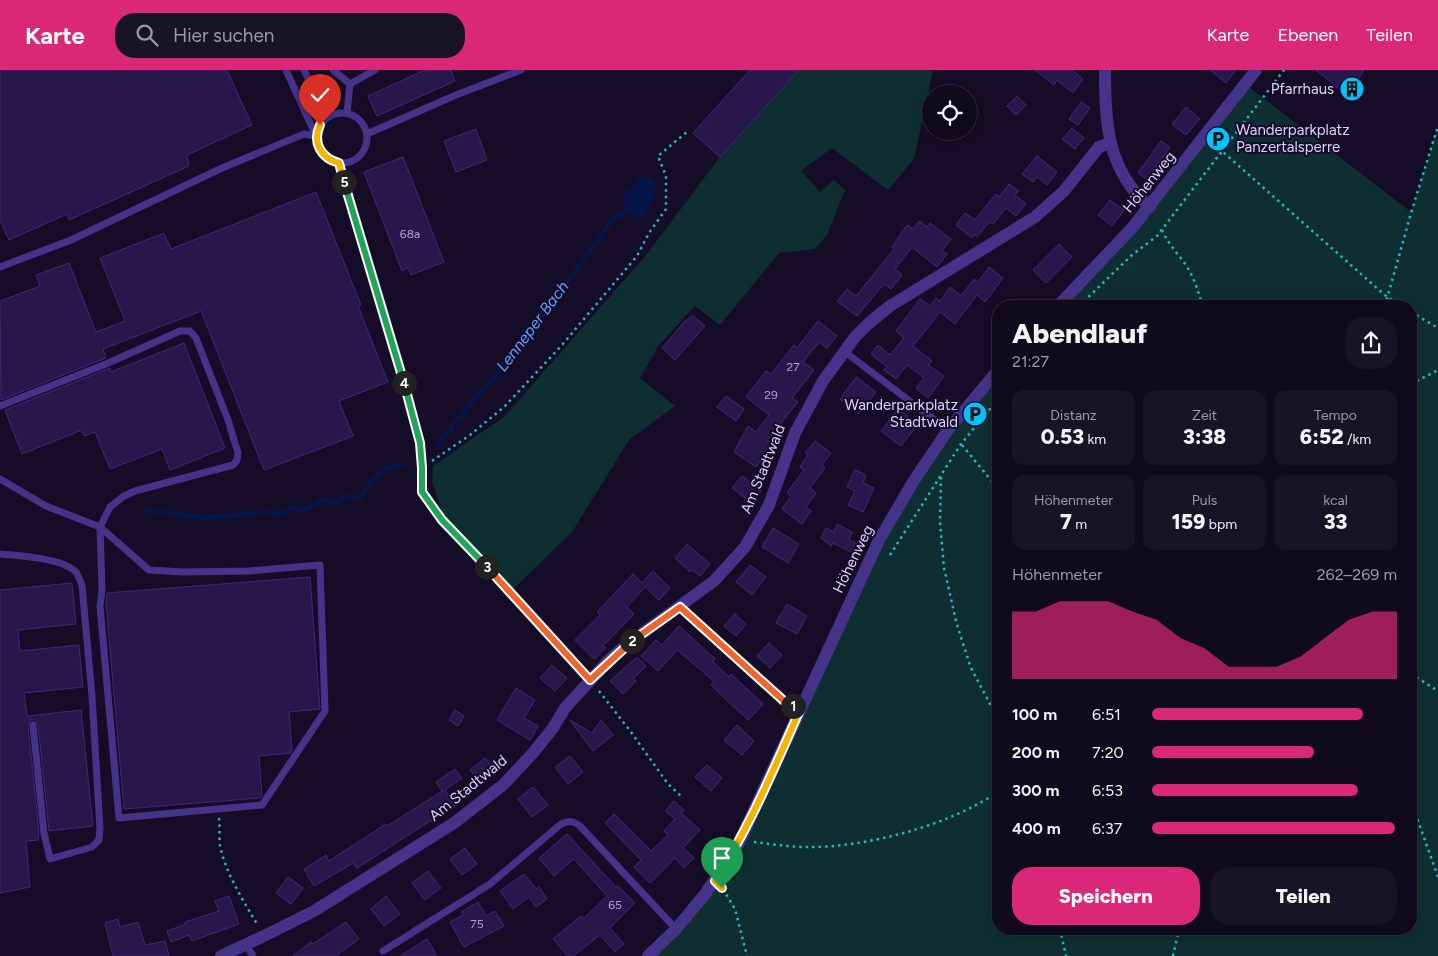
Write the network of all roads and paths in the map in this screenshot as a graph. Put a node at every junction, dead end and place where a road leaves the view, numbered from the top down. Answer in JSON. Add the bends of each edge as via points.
{"nodes":[{"id":1,"x":286,"y":70,"type":"edge"},
{"id":2,"x":304,"y":70,"type":"edge"},
{"id":3,"x":333,"y":70,"type":"edge"},
{"id":4,"x":375,"y":70,"type":"edge"},
{"id":5,"x":521,"y":70,"type":"edge"},
{"id":6,"x":1105,"y":70,"type":"edge"},
{"id":7,"x":1256,"y":70,"type":"edge"},
{"id":8,"x":1284,"y":70,"type":"edge"},
{"id":9,"x":350,"y":84,"type":"junction"},
{"id":10,"x":347,"y":113,"type":"junction"},
{"id":11,"x":327,"y":117,"type":"junction"},
{"id":12,"x":1438,"y":126,"type":"edge"},
{"id":13,"x":688,"y":130,"type":"dead end"},
{"id":14,"x":367,"y":134,"type":"junction"},
{"id":15,"x":316,"y":136,"type":"junction"},
{"id":16,"x":1205,"y":137,"type":"junction"},
{"id":17,"x":1110,"y":143,"type":"junction"},
{"id":18,"x":1222,"y":152,"type":"junction"},
{"id":19,"x":339,"y":163,"type":"junction"},
{"id":20,"x":1150,"y":207,"type":"junction"},
{"id":21,"x":1162,"y":230,"type":"junction"},
{"id":22,"x":0,"y":268,"type":"edge"},
{"id":23,"x":1387,"y":297,"type":"junction"},
{"id":24,"x":1064,"y":300,"type":"edge"},
{"id":25,"x":1085,"y":300,"type":"edge"},
{"id":26,"x":1201,"y":300,"type":"edge"},
{"id":27,"x":1386,"y":300,"type":"edge"},
{"id":28,"x":1392,"y":300,"type":"edge"},
{"id":29,"x":1417,"y":316,"type":"edge"},
{"id":30,"x":1438,"y":328,"type":"edge"},
{"id":31,"x":845,"y":352,"type":"junction"},
{"id":32,"x":1438,"y":370,"type":"edge"},
{"id":33,"x":992,"y":377,"type":"edge"},
{"id":34,"x":1417,"y":381,"type":"edge"},
{"id":35,"x":0,"y":406,"type":"edge"},
{"id":36,"x":992,"y":406,"type":"edge"},
{"id":37,"x":948,"y":430,"type":"junction"},
{"id":38,"x":961,"y":444,"type":"junction"},
{"id":39,"x":422,"y":468,"type":"junction"},
{"id":40,"x":941,"y":477,"type":"junction"},
{"id":41,"x":0,"y":480,"type":"edge"},
{"id":42,"x":992,"y":482,"type":"edge"},
{"id":43,"x":422,"y":492,"type":"joint"},
{"id":44,"x":100,"y":527,"type":"junction"},
{"id":45,"x":0,"y":554,"type":"edge"},
{"id":46,"x":890,"y":555,"type":"dead end"},
{"id":47,"x":680,"y":607,"type":"junction"},
{"id":48,"x":1417,"y":678,"type":"edge"},
{"id":49,"x":590,"y":680,"type":"junction"},
{"id":50,"x":1438,"y":691,"type":"edge"},
{"id":51,"x":992,"y":708,"type":"edge"},
{"id":52,"x":800,"y":710,"type":"junction"},
{"id":53,"x":34,"y":725,"type":"dead end"},
{"id":54,"x":992,"y":795,"type":"edge"},
{"id":55,"x":683,"y":798,"type":"dead end"},
{"id":56,"x":219,"y":808,"type":"junction"},
{"id":57,"x":1417,"y":818,"type":"edge"},
{"id":58,"x":740,"y":839,"type":"junction"},
{"id":59,"x":1438,"y":877,"type":"edge"},
{"id":60,"x":715,"y":881,"type":"junction"},
{"id":61,"x":676,"y":929,"type":"junction"},
{"id":62,"x":1061,"y":935,"type":"edge"},
{"id":63,"x":1178,"y":935,"type":"edge"},
{"id":64,"x":264,"y":936,"type":"junction"},
{"id":65,"x":246,"y":945,"type":"junction"},
{"id":66,"x":383,"y":951,"type":"dead end"},
{"id":67,"x":221,"y":956,"type":"edge"},
{"id":68,"x":253,"y":956,"type":"edge"},
{"id":69,"x":648,"y":956,"type":"edge"},
{"id":70,"x":747,"y":956,"type":"edge"},
{"id":71,"x":1066,"y":956,"type":"edge"},
{"id":72,"x":1173,"y":956,"type":"edge"}],
"edges":[{"from":1,"to":15,"type":"lane"},
{"from":2,"to":11,"type":"lane"},
{"from":3,"to":9,"type":"lane"},
{"from":4,"to":9,"type":"lane"},
{"from":5,"to":14,"type":"lane"},
{"from":6,"to":17,"type":"street"},
{"from":7,"to":16,"type":"street","name":"Höhenweg"},
{"from":8,"to":18,"type":"path"},
{"from":9,"to":10,"type":"lane"},
{"from":10,"to":11,"type":"lane"},
{"from":10,"to":14,"type":"lane","via":[[360,120]]},
{"from":11,"to":15,"type":"lane"},
{"from":12,"to":23,"type":"path"},
{"from":13,"to":39,"type":"path","via":[[658,156],[666,176],[666,210],[648,233],[637,256],[562,345],[504,407]]},
{"from":14,"to":19,"type":"lane","via":[[360,155],[354,160]]},
{"from":15,"to":19,"type":"lane","via":[[322,154]]},
{"from":15,"to":22,"type":"lane","via":[[304,134],[222,168],[71,240]]},
{"from":16,"to":18,"type":"path"},
{"from":16,"to":20,"type":"street","name":"Höhenweg"},
{"from":17,"to":20,"type":"street","via":[[1134,192]]},
{"from":17,"to":31,"type":"street","name":"Am Stadtwald","via":[[1099,147],[1064,191],[1036,217],[890,306],[868,324]]},
{"from":18,"to":21,"type":"path"},
{"from":18,"to":23,"type":"path"},
{"from":19,"to":39,"type":"lane","via":[[395,350],[420,443]]},
{"from":20,"to":24,"type":"street","name":"Höhenweg"},
{"from":21,"to":25,"type":"path"},
{"from":21,"to":26,"type":"path","via":[[1192,276]]},
{"from":23,"to":27,"type":"path"},
{"from":23,"to":28,"type":"path"},
{"from":29,"to":30,"type":"path"},
{"from":31,"to":37,"type":"lane"},
{"from":31,"to":47,"type":"street","name":"Am Stadtwald","via":[[824,381],[795,433],[769,505],[753,534],[714,581]]},
{"from":32,"to":34,"type":"path"},
{"from":33,"to":37,"type":"street","name":"Höhenweg"},
{"from":35,"to":44,"type":"lane","via":[[180,331],[190,331],[196,338],[228,420],[238,453],[237,460],[233,465],[124,496],[110,508]]},
{"from":36,"to":38,"type":"path"},
{"from":37,"to":52,"type":"street","name":"Höhenweg","via":[[879,540]]},
{"from":38,"to":40,"type":"path"},
{"from":38,"to":42,"type":"path"},
{"from":39,"to":43,"type":"lane"},
{"from":40,"to":46,"type":"path"},
{"from":40,"to":51,"type":"path","via":[[944,568],[970,668]]},
{"from":41,"to":44,"type":"lane","via":[[46,506]]},
{"from":43,"to":49,"type":"path","via":[[442,520]]},
{"from":44,"to":56,"type":"lane","via":[[100,606],[119,818]]},
{"from":44,"to":56,"type":"lane","via":[[149,570],[249,572],[320,565],[324,714],[262,805]]},
{"from":45,"to":53,"type":"lane","via":[[56,562],[75,571],[82,585],[100,828],[98,840],[92,847],[50,859],[44,833]]},
{"from":47,"to":49,"type":"street","name":"Am Stadtwald","via":[[625,646]]},
{"from":47,"to":52,"type":"lane","via":[[784,701]]},
{"from":48,"to":50,"type":"path"},
{"from":49,"to":55,"type":"path","via":[[668,784]]},
{"from":49,"to":64,"type":"street","name":"Am Stadtwald","via":[[504,785],[385,867],[314,911]]},
{"from":52,"to":58,"type":"street","name":"Höhenweg"},
{"from":54,"to":58,"type":"path","via":[[968,810],[909,831],[837,845],[807,848]]},
{"from":56,"to":64,"type":"path","via":[[220,844],[237,890]]},
{"from":57,"to":59,"type":"path"},
{"from":58,"to":60,"type":"street","name":"Höhenweg"},
{"from":60,"to":61,"type":"street","name":"Höhenweg"},
{"from":60,"to":70,"type":"path","via":[[735,909]]},
{"from":61,"to":66,"type":"lane","via":[[580,826],[568,821],[490,884]]},
{"from":61,"to":69,"type":"street","name":"Höhenweg"},
{"from":62,"to":71,"type":"path"},
{"from":63,"to":72,"type":"path"},
{"from":64,"to":65,"type":"street","name":"Am Stadtwald"},
{"from":65,"to":67,"type":"street","name":"Am Stadtwald"},
{"from":65,"to":68,"type":"lane"}]}
